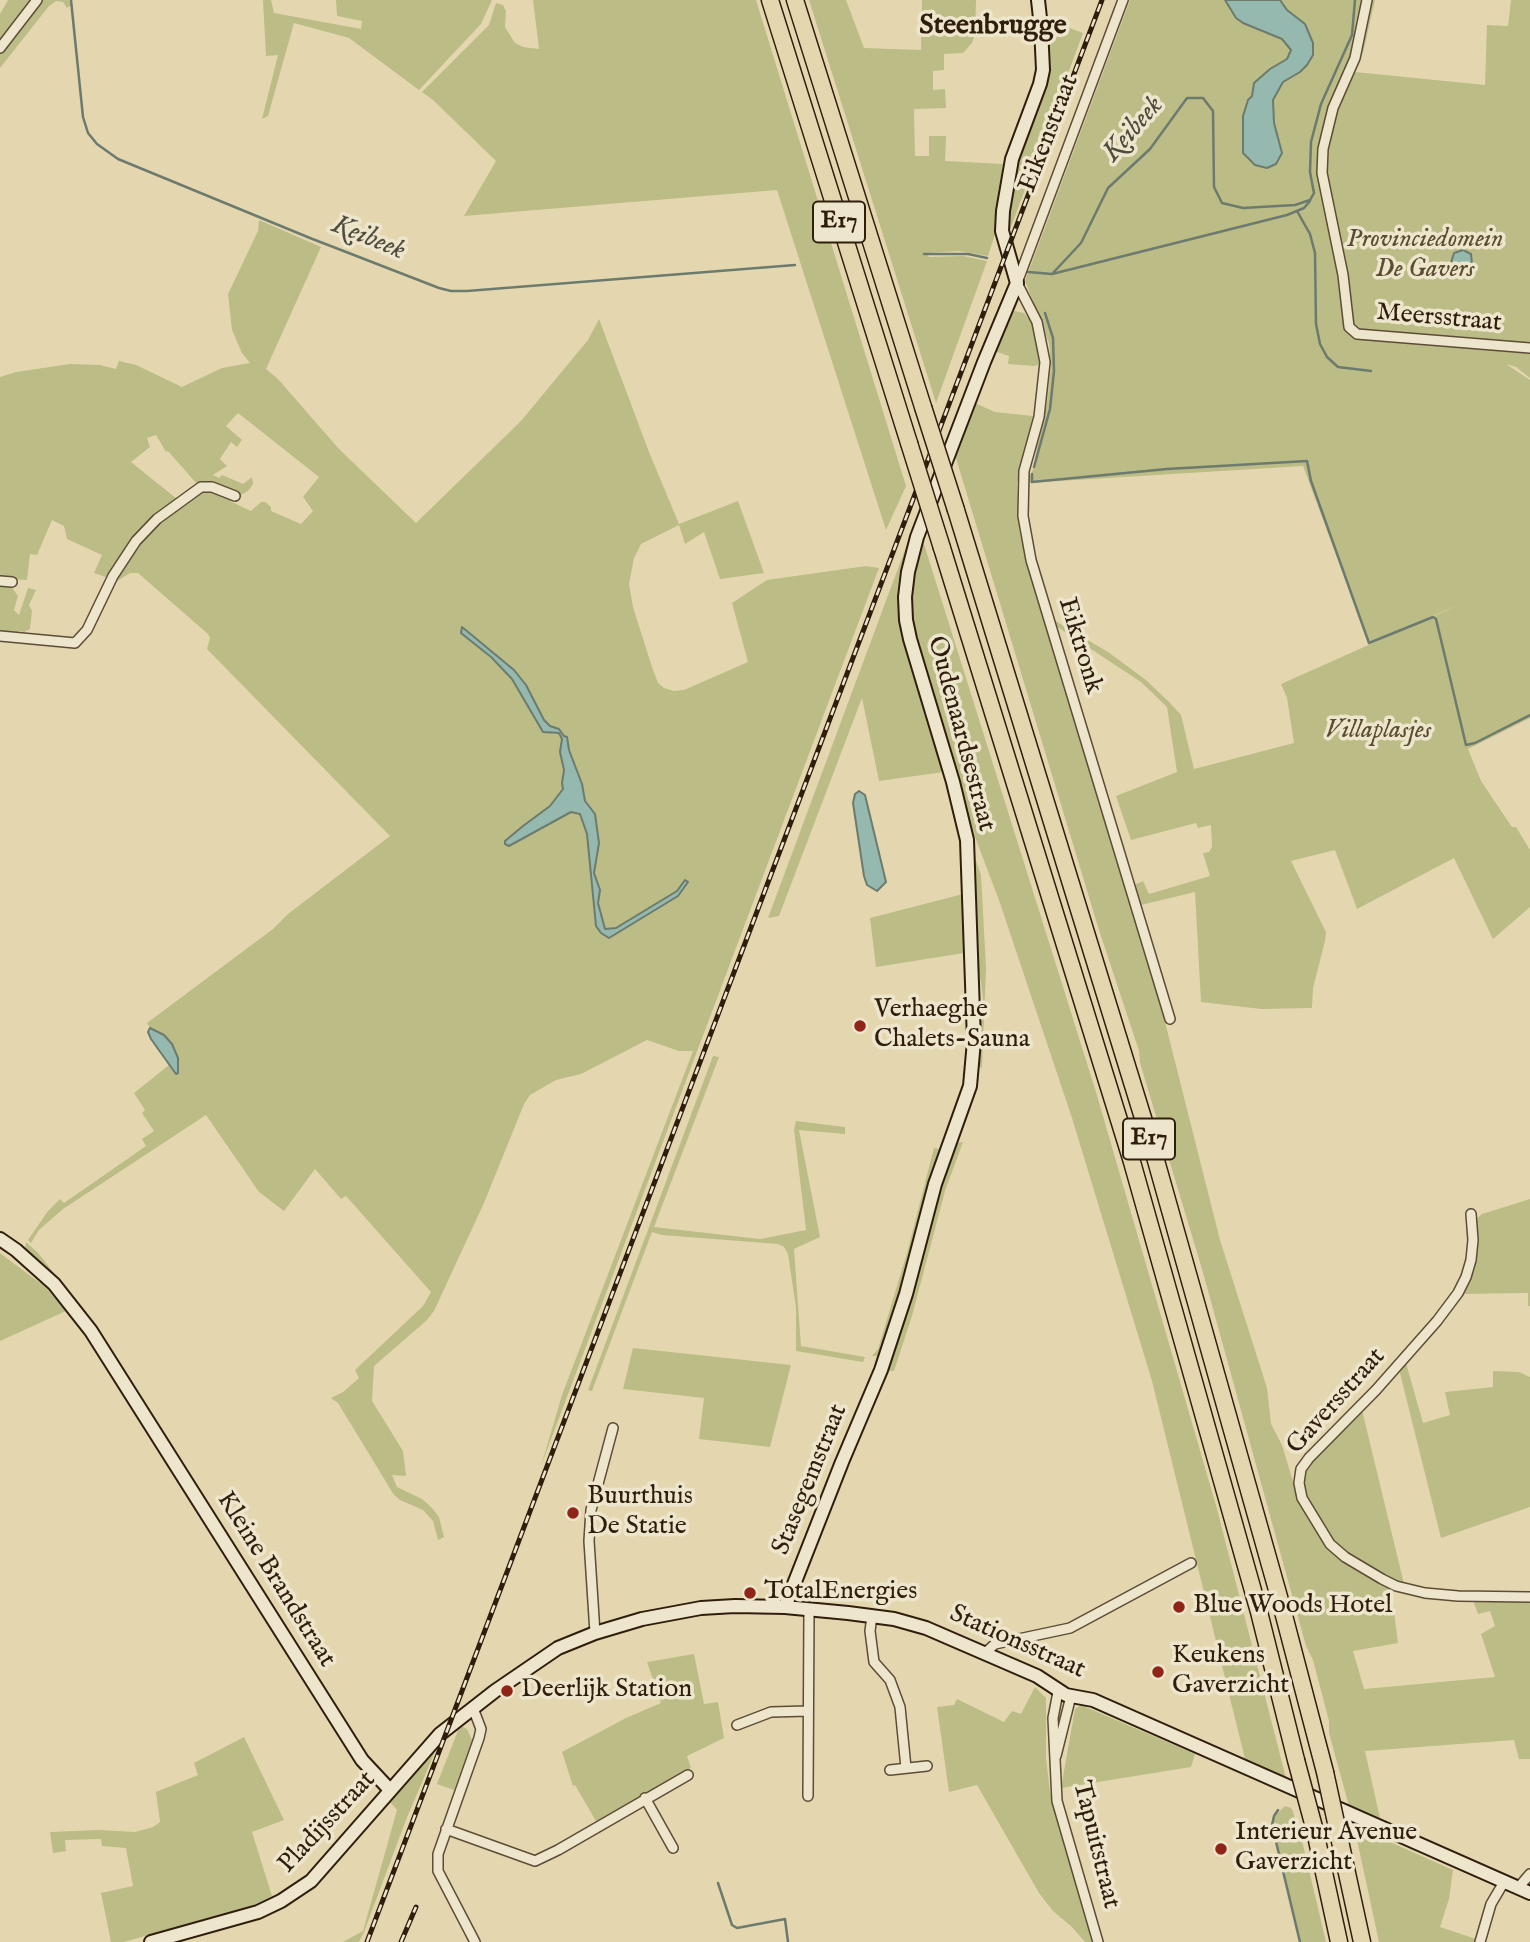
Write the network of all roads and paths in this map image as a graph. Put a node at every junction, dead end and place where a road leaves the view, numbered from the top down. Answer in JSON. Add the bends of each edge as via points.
{"nodes":[{"id":1,"x":37,"y":0,"type":"edge"},
{"id":2,"x":770,"y":0,"type":"edge"},
{"id":3,"x":795,"y":0,"type":"edge"},
{"id":4,"x":1038,"y":0,"type":"edge"},
{"id":5,"x":1123,"y":0,"type":"edge"},
{"id":6,"x":1367,"y":0,"type":"edge"},
{"id":7,"x":0,"y":48,"type":"edge"},
{"id":8,"x":1017,"y":284,"type":"junction"},
{"id":9,"x":1530,"y":348,"type":"edge"},
{"id":10,"x":235,"y":496,"type":"dead end"},
{"id":11,"x":0,"y":581,"type":"edge"},
{"id":12,"x":12,"y":582,"type":"dead end"},
{"id":13,"x":0,"y":636,"type":"edge"},
{"id":14,"x":1170,"y":1019,"type":"dead end"},
{"id":15,"x":1471,"y":1214,"type":"dead end"},
{"id":16,"x":0,"y":1239,"type":"edge"},
{"id":17,"x":881,"y":1370,"type":"joint"},
{"id":18,"x":612,"y":1428,"type":"dead end"},
{"id":19,"x":1191,"y":1563,"type":"dead end"},
{"id":20,"x":1530,"y":1597,"type":"edge"},
{"id":21,"x":785,"y":1608,"type":"junction"},
{"id":22,"x":809,"y":1609,"type":"junction"},
{"id":23,"x":872,"y":1616,"type":"junction"},
{"id":24,"x":595,"y":1633,"type":"junction"},
{"id":25,"x":985,"y":1653,"type":"junction"},
{"id":26,"x":1058,"y":1692,"type":"junction"},
{"id":27,"x":1071,"y":1696,"type":"junction"},
{"id":28,"x":473,"y":1708,"type":"junction"},
{"id":29,"x":808,"y":1711,"type":"junction"},
{"id":30,"x":737,"y":1726,"type":"dead end"},
{"id":31,"x":1056,"y":1757,"type":"junction"},
{"id":32,"x":927,"y":1766,"type":"dead end"},
{"id":33,"x":906,"y":1768,"type":"junction"},
{"id":34,"x":890,"y":1770,"type":"dead end"},
{"id":35,"x":688,"y":1775,"type":"dead end"},
{"id":36,"x":390,"y":1790,"type":"junction"},
{"id":37,"x":808,"y":1796,"type":"dead end"},
{"id":38,"x":645,"y":1798,"type":"junction"},
{"id":39,"x":446,"y":1829,"type":"junction"},
{"id":40,"x":673,"y":1847,"type":"dead end"},
{"id":41,"x":1530,"y":1874,"type":"edge"},
{"id":42,"x":1504,"y":1882,"type":"junction"},
{"id":43,"x":1524,"y":1891,"type":"edge"},
{"id":44,"x":151,"y":1942,"type":"edge"},
{"id":45,"x":475,"y":1942,"type":"edge"},
{"id":46,"x":1098,"y":1942,"type":"edge"},
{"id":47,"x":1339,"y":1942,"type":"edge"},
{"id":48,"x":1362,"y":1942,"type":"edge"},
{"id":49,"x":1480,"y":1942,"type":"edge"}],
"edges":[{"from":1,"to":7,"type":"street"},
{"from":2,"to":47,"type":"highway","number":"E17","bridge":true,"via":[[1132,1162],[1259,1612]]},
{"from":3,"to":48,"type":"highway","number":"E17","bridge":true,"via":[[1158,1170],[1281,1604],[1325,1772]]},
{"from":4,"to":8,"type":"street","via":[[1043,70],[1012,159],[1003,211],[1002,231]]},
{"from":5,"to":8,"type":"street","name":"Eikenstraat"},
{"from":6,"to":9,"type":"street","name":"Meersstraat","via":[[1355,58],[1333,108],[1323,149],[1322,173],[1349,327],[1357,334]]},
{"from":8,"to":14,"type":"street","name":"Eiktronk","via":[[1037,322],[1045,362],[1039,417],[1024,471],[1025,534]]},
{"from":8,"to":17,"type":"street","name":"Oudenaardsestraat","via":[[917,537],[908,572],[910,639],[967,841],[974,1041],[970,1086],[935,1184]]},
{"from":10,"to":13,"type":"street","via":[[201,487],[157,519],[135,541],[87,630],[75,643]]},
{"from":11,"to":12,"type":"street"},
{"from":15,"to":20,"type":"street","name":"Gaversstraat","via":[[1471,1260],[1458,1293],[1383,1382],[1309,1458],[1299,1483],[1302,1498],[1330,1544],[1396,1586],[1458,1596]]},
{"from":16,"to":36,"type":"street","name":"Kleine Brandstraat","via":[[54,1284],[91,1331],[362,1760]]},
{"from":17,"to":21,"type":"street","name":"Stasegemstraat"},
{"from":18,"to":24,"type":"street","via":[[591,1510]]},
{"from":19,"to":25,"type":"street","via":[[1070,1628],[995,1644]]},
{"from":21,"to":22,"type":"street","name":"Stationsstraat"},
{"from":21,"to":24,"type":"street","name":"Stationsstraat","via":[[701,1608]]},
{"from":22,"to":23,"type":"street","name":"Stationsstraat"},
{"from":22,"to":29,"type":"street"},
{"from":23,"to":25,"type":"street","name":"Stationsstraat","via":[[926,1628]]},
{"from":23,"to":33,"type":"street","via":[[874,1662],[890,1680],[900,1707]]},
{"from":24,"to":28,"type":"street","name":"Stationsstraat","via":[[558,1648]]},
{"from":25,"to":26,"type":"street","name":"Stationsstraat","via":[[1037,1676]]},
{"from":26,"to":27,"type":"street","name":"Stationsstraat"},
{"from":26,"to":31,"type":"street","name":"Tapuitstraat","via":[[1053,1718]]},
{"from":27,"to":31,"type":"street","name":"Tapuitstraat"},
{"from":27,"to":42,"type":"street","name":"Stationsstraat","via":[[1093,1700]]},
{"from":28,"to":36,"type":"street","name":"Pladijsstraat","via":[[431,1743]]},
{"from":28,"to":39,"type":"street","via":[[481,1729],[479,1738]]},
{"from":29,"to":30,"type":"street","via":[[771,1712]]},
{"from":29,"to":37,"type":"street"},
{"from":31,"to":46,"type":"street","name":"Tapuitstraat","via":[[1057,1801]]},
{"from":32,"to":33,"type":"street"},
{"from":33,"to":34,"type":"street"},
{"from":35,"to":38,"type":"street"},
{"from":36,"to":44,"type":"street","name":"Pladijsstraat","via":[[311,1881],[281,1902]]},
{"from":38,"to":39,"type":"street","via":[[535,1861]]},
{"from":38,"to":40,"type":"street"},
{"from":39,"to":45,"type":"street","via":[[438,1871]]},
{"from":41,"to":43,"type":"street"},
{"from":42,"to":43,"type":"street","name":"Stationsstraat"},
{"from":42,"to":49,"type":"street","via":[[1491,1904]]}]}
